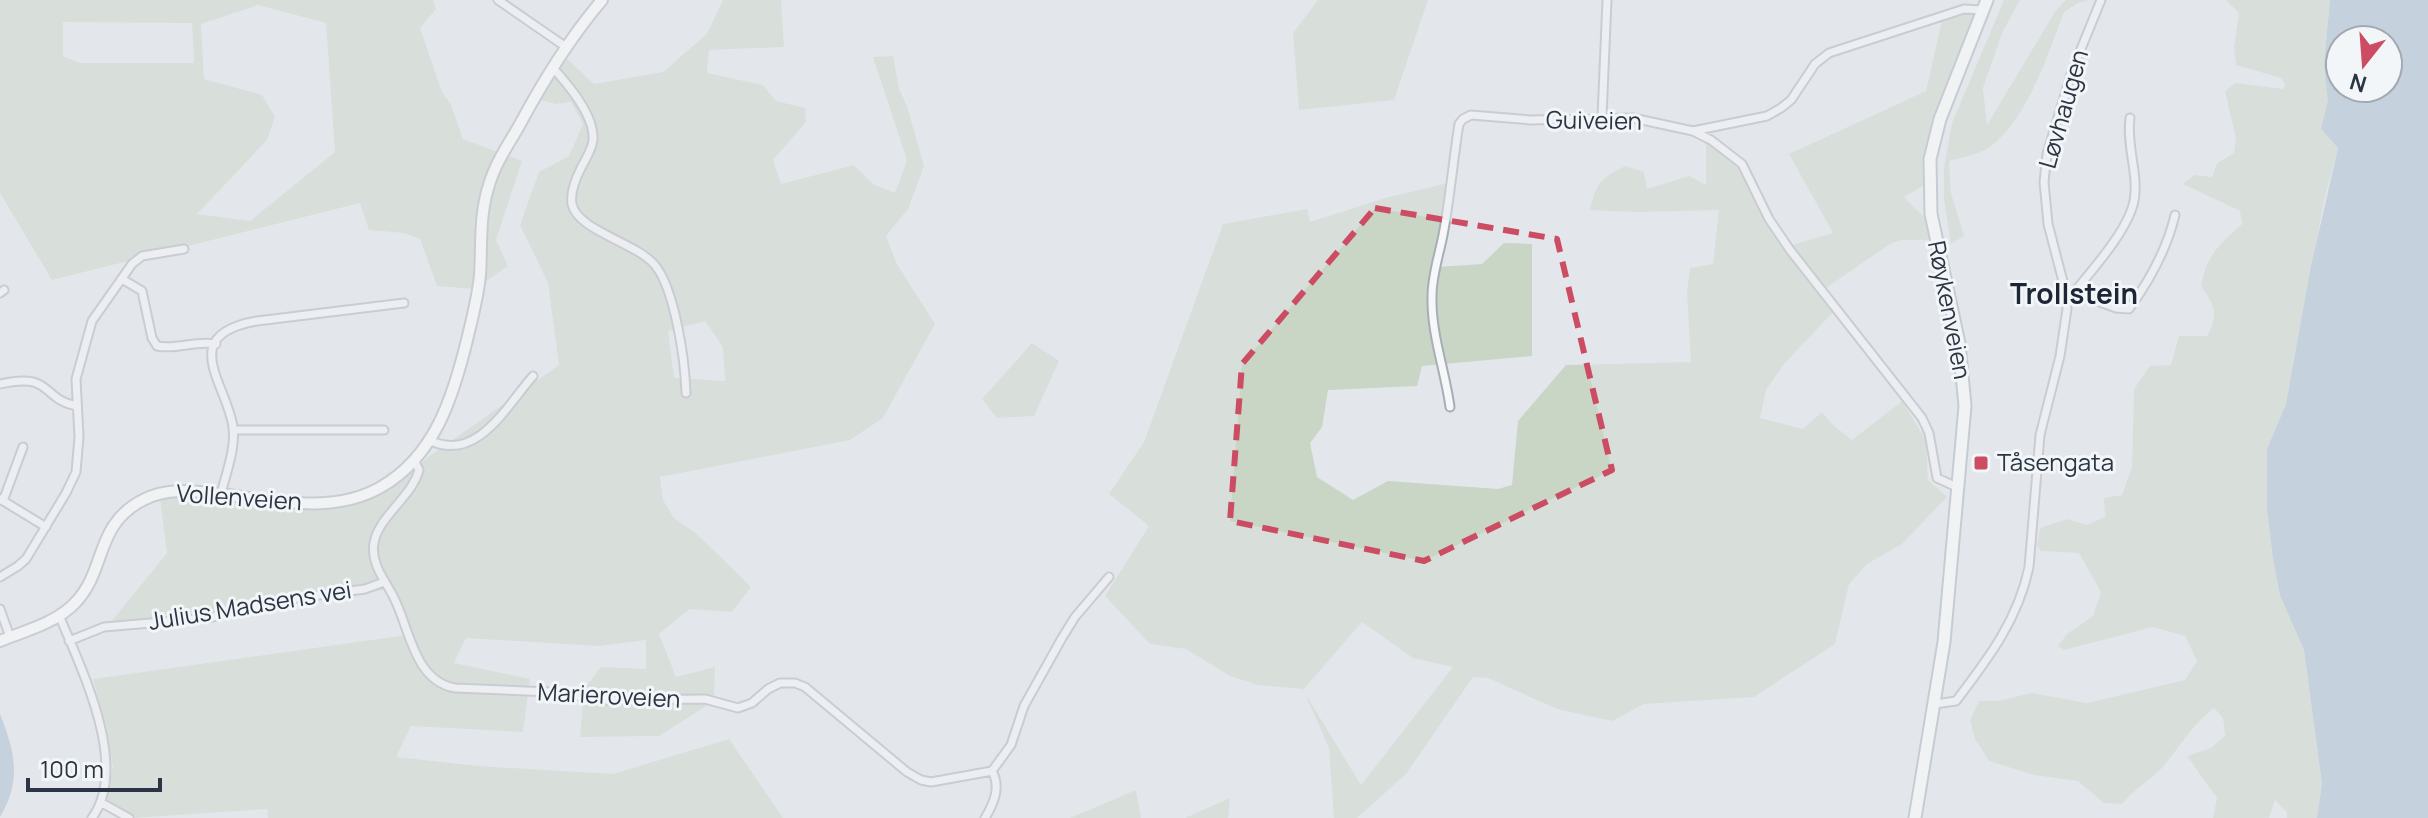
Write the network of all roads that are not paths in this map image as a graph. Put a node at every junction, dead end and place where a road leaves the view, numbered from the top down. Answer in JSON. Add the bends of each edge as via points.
{"nodes":[{"id":1,"x":498,"y":0,"type":"edge"},
{"id":2,"x":602,"y":0,"type":"edge"},
{"id":3,"x":1607,"y":0,"type":"edge"},
{"id":4,"x":2101,"y":0,"type":"edge"},
{"id":5,"x":1984,"y":5,"type":"edge"},
{"id":6,"x":566,"y":47,"type":"junction"},
{"id":7,"x":552,"y":67,"type":"junction"},
{"id":8,"x":1602,"y":117,"type":"junction"},
{"id":9,"x":2130,"y":118,"type":"dead end"},
{"id":10,"x":1693,"y":131,"type":"junction"},
{"id":11,"x":2175,"y":215,"type":"dead end"},
{"id":12,"x":184,"y":249,"type":"dead end"},
{"id":13,"x":122,"y":279,"type":"junction"},
{"id":14,"x":2075,"y":291,"type":"junction"},
{"id":15,"x":2066,"y":293,"type":"junction"},
{"id":16,"x":404,"y":303,"type":"dead end"},
{"id":17,"x":216,"y":344,"type":"junction"},
{"id":18,"x":533,"y":376,"type":"dead end"},
{"id":19,"x":0,"y":384,"type":"edge"},
{"id":20,"x":686,"y":393,"type":"dead end"},
{"id":21,"x":77,"y":406,"type":"junction"},
{"id":22,"x":1450,"y":407,"type":"dead end"},
{"id":23,"x":233,"y":430,"type":"junction"},
{"id":24,"x":384,"y":430,"type":"dead end"},
{"id":25,"x":429,"y":440,"type":"junction"},
{"id":26,"x":23,"y":447,"type":"dead end"},
{"id":27,"x":414,"y":460,"type":"junction"},
{"id":28,"x":1959,"y":488,"type":"junction"},
{"id":29,"x":221,"y":494,"type":"junction"},
{"id":30,"x":2,"y":500,"type":"edge"},
{"id":31,"x":46,"y":527,"type":"junction"},
{"id":32,"x":0,"y":577,"type":"edge"},
{"id":33,"x":1109,"y":577,"type":"dead end"},
{"id":34,"x":384,"y":582,"type":"junction"},
{"id":35,"x":0,"y":609,"type":"edge"},
{"id":36,"x":59,"y":615,"type":"junction"},
{"id":37,"x":5,"y":639,"type":"edge"},
{"id":38,"x":69,"y":641,"type":"junction"},
{"id":39,"x":1935,"y":704,"type":"junction"},
{"id":40,"x":992,"y":771,"type":"junction"},
{"id":41,"x":102,"y":803,"type":"junction"},
{"id":42,"x":92,"y":818,"type":"edge"},
{"id":43,"x":129,"y":818,"type":"edge"},
{"id":44,"x":985,"y":818,"type":"edge"},
{"id":45,"x":1915,"y":818,"type":"edge"}],
"edges":[{"from":1,"to":6,"type":"street"},
{"from":2,"to":6,"type":"main road","name":"Vollenveien"},
{"from":3,"to":8,"type":"street"},
{"from":4,"to":15,"type":"street","name":"Løvhaugen","via":[[2072,71],[2045,168],[2048,224]]},
{"from":5,"to":10,"type":"street","name":"Guiveien","via":[[1829,53],[1781,108],[1767,116]]},
{"from":5,"to":28,"type":"main road","name":"Røykenveien","via":[[1936,132],[1929,187],[1963,363]]},
{"from":6,"to":7,"type":"main road","name":"Vollenveien"},
{"from":7,"to":20,"type":"street","via":[[571,87],[593,132],[572,204],[578,218],[626,242],[655,264],[667,285],[685,362]]},
{"from":7,"to":25,"type":"main road","name":"Vollenveien","via":[[488,187],[469,332],[447,409]]},
{"from":8,"to":10,"type":"street","name":"Guiveien"},
{"from":8,"to":22,"type":"street","name":"Guiveien","via":[[1531,120],[1471,115],[1459,124],[1432,297]]},
{"from":9,"to":14,"type":"street","via":[[2134,200],[2114,241]]},
{"from":10,"to":28,"type":"street","via":[[1742,164],[1790,250],[1922,418],[1937,478]]},
{"from":11,"to":14,"type":"street","via":[[2160,260],[2129,309]]},
{"from":12,"to":13,"type":"street","via":[[142,256]]},
{"from":13,"to":17,"type":"street","via":[[142,291],[157,346]]},
{"from":13,"to":21,"type":"street","via":[[89,329],[76,379]]},
{"from":14,"to":15,"type":"street"},
{"from":15,"to":39,"type":"street","name":"Løvhaugen","via":[[2060,356],[2040,435],[2025,585],[1999,643],[1964,692],[1952,703]]},
{"from":16,"to":17,"type":"street","via":[[244,323],[224,332]]},
{"from":17,"to":23,"type":"street","via":[[213,373]]},
{"from":18,"to":25,"type":"street","via":[[474,441],[447,446]]},
{"from":19,"to":21,"type":"street","via":[[32,380]]},
{"from":21,"to":31,"type":"street","via":[[76,472]]},
{"from":23,"to":24,"type":"street"},
{"from":23,"to":29,"type":"street"},
{"from":25,"to":27,"type":"main road","name":"Vollenveien"},
{"from":26,"to":30,"type":"street"},
{"from":27,"to":29,"type":"main road","name":"Vollenveien","via":[[383,486],[345,500],[313,503]]},
{"from":27,"to":34,"type":"street","name":"Marieroveien","via":[[416,480],[374,542]]},
{"from":28,"to":39,"type":"main road","name":"Røykenveien"},
{"from":29,"to":36,"type":"main road","name":"Vollenveien","via":[[166,492],[131,507],[109,531],[84,592]]},
{"from":30,"to":31,"type":"street"},
{"from":31,"to":32,"type":"street","via":[[26,559]]},
{"from":33,"to":40,"type":"street","via":[[1062,638],[1024,706],[1011,745]]},
{"from":34,"to":38,"type":"street","name":"Julius Madsens vei","via":[[209,618],[104,627]]},
{"from":34,"to":40,"type":"street","name":"Marieroveien","via":[[415,653],[446,686],[606,700],[709,700],[738,708],[780,683],[795,683],[921,780]]},
{"from":35,"to":37,"type":"street"},
{"from":36,"to":37,"type":"main road","name":"Vollenveien"},
{"from":36,"to":38,"type":"street"},
{"from":38,"to":41,"type":"street","via":[[106,757]]},
{"from":39,"to":45,"type":"main road","name":"Røykenveien"},
{"from":40,"to":44,"type":"street","via":[[996,791]]},
{"from":41,"to":42,"type":"street"},
{"from":41,"to":43,"type":"street"}]}
